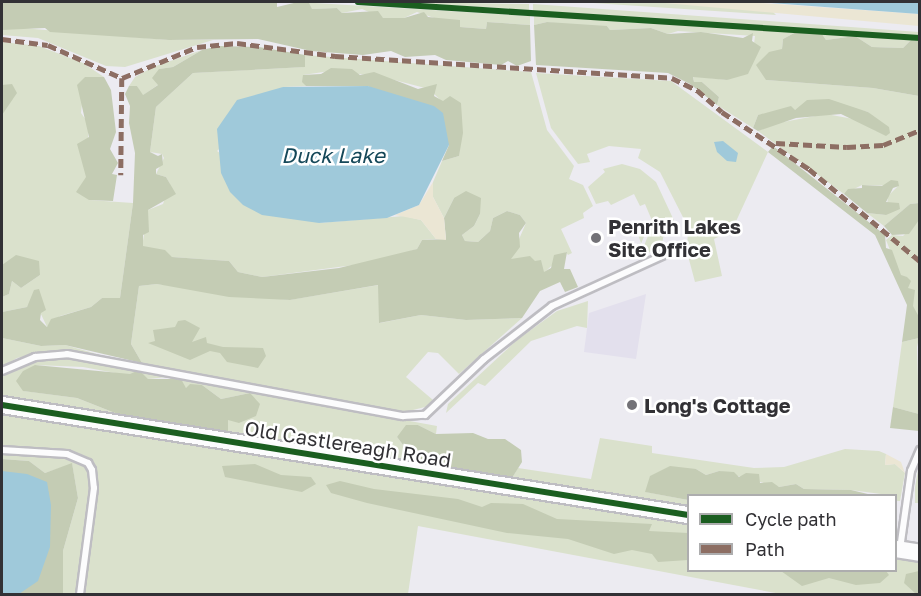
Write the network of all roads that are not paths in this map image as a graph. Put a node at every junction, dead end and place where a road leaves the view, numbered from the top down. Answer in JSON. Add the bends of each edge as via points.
{"nodes":[{"id":1,"x":677,"y":249,"type":"dead end"},
{"id":2,"x":2,"y":371,"type":"edge"},
{"id":3,"x":2,"y":405,"type":"edge"},
{"id":4,"x":2,"y":450,"type":"edge"},
{"id":5,"x":920,"y":450,"type":"edge"},
{"id":6,"x":687,"y":515,"type":"edge"},
{"id":7,"x":898,"y":549,"type":"edge"},
{"id":8,"x":920,"y":553,"type":"edge"},
{"id":9,"x":80,"y":594,"type":"edge"}],
"edges":[{"from":1,"to":2,"type":"lane","via":[[552,306],[484,359],[425,414],[403,416],[67,354],[35,357]]},
{"from":3,"to":6,"type":"street","name":"Old Castlereagh Road"},
{"from":4,"to":9,"type":"lane","via":[[67,454],[88,463],[92,470],[94,488]]},
{"from":5,"to":7,"type":"lane","via":[[911,471]]},
{"from":7,"to":8,"type":"street"}]}
